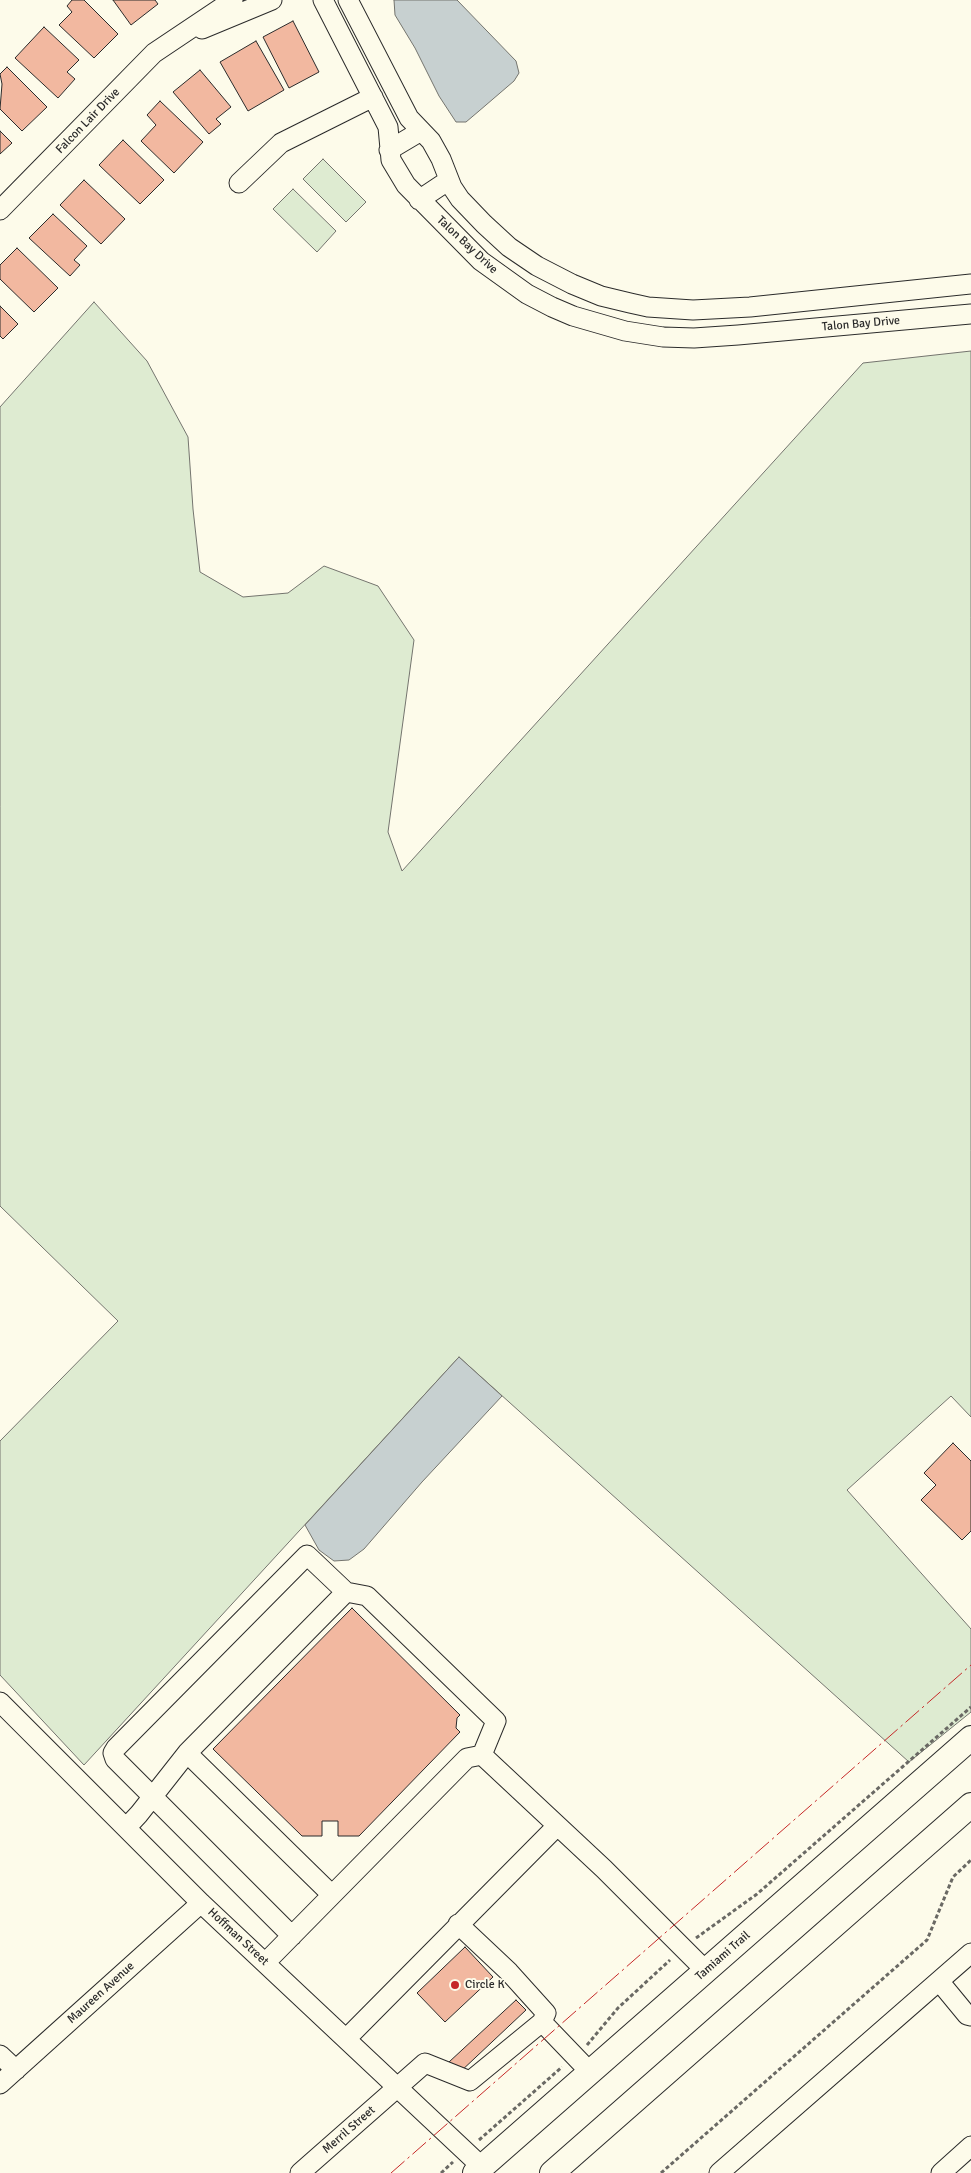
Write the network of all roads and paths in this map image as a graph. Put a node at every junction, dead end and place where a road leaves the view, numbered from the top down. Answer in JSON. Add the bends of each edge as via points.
{"nodes":[{"id":1,"x":234,"y":0,"type":"edge"},
{"id":2,"x":272,"y":0,"type":"edge"},
{"id":3,"x":323,"y":0,"type":"edge"},
{"id":4,"x":348,"y":0,"type":"edge"},
{"id":5,"x":180,"y":37,"type":"junction"},
{"id":6,"x":373,"y":97,"type":"junction"},
{"id":7,"x":421,"y":131,"type":"junction"},
{"id":8,"x":389,"y":150,"type":"junction"},
{"id":9,"x":449,"y":180,"type":"junction"},
{"id":10,"x":239,"y":183,"type":"dead end"},
{"id":11,"x":419,"y":200,"type":"junction"},
{"id":12,"x":0,"y":210,"type":"edge"},
{"id":13,"x":971,"y":284,"type":"edge"},
{"id":14,"x":971,"y":314,"type":"edge"},
{"id":15,"x":346,"y":1592,"type":"junction"},
{"id":16,"x":0,"y":1702,"type":"edge"},
{"id":17,"x":971,"y":1707,"type":"edge"},
{"id":18,"x":971,"y":1738,"type":"edge"},
{"id":19,"x":187,"y":1753,"type":"junction"},
{"id":20,"x":482,"y":1755,"type":"junction"},
{"id":21,"x":153,"y":1796,"type":"junction"},
{"id":22,"x":970,"y":1807,"type":"edge"},
{"id":23,"x":557,"y":1826,"type":"junction"},
{"id":24,"x":126,"y":1828,"type":"junction"},
{"id":25,"x":971,"y":1860,"type":"edge"},
{"id":26,"x":332,"y":1895,"type":"junction"},
{"id":27,"x":201,"y":1902,"type":"junction"},
{"id":28,"x":458,"y":1924,"type":"junction"},
{"id":29,"x":292,"y":1936,"type":"junction"},
{"id":30,"x":683,"y":1948,"type":"junction"},
{"id":31,"x":971,"y":1953,"type":"edge"},
{"id":32,"x":265,"y":1963,"type":"junction"},
{"id":33,"x":706,"y":1971,"type":"junction"},
{"id":34,"x":939,"y":1981,"type":"junction"},
{"id":35,"x":971,"y":2016,"type":"edge"},
{"id":36,"x":542,"y":2022,"type":"junction"},
{"id":37,"x":346,"y":2039,"type":"junction"},
{"id":38,"x":0,"y":2055,"type":"edge"},
{"id":39,"x":582,"y":2064,"type":"junction"},
{"id":40,"x":16,"y":2070,"type":"junction"},
{"id":41,"x":0,"y":2084,"type":"edge"},
{"id":42,"x":398,"y":2088,"type":"junction"},
{"id":43,"x":971,"y":2146,"type":"edge"},
{"id":44,"x":474,"y":2164,"type":"edge"},
{"id":45,"x":300,"y":2173,"type":"edge"},
{"id":46,"x":441,"y":2173,"type":"edge"},
{"id":47,"x":552,"y":2173,"type":"edge"},
{"id":48,"x":661,"y":2173,"type":"edge"},
{"id":49,"x":719,"y":2173,"type":"edge"},
{"id":50,"x":940,"y":2173,"type":"edge"}],
"edges":[{"from":1,"to":5,"type":"street","name":"Falcon Lair Drive"},
{"from":2,"to":5,"type":"street","name":"Falcon Lair Drive"},
{"from":3,"to":6,"type":"street","name":"Talon Bay Drive"},
{"from":4,"to":7,"type":"street","via":[[408,118]]},
{"from":5,"to":12,"type":"street","name":"Falcon Lair Drive","via":[[148,59]]},
{"from":6,"to":8,"type":"street","name":"Talon Bay Drive","via":[[388,127]]},
{"from":6,"to":10,"type":"street","via":[[282,143]]},
{"from":7,"to":8,"type":"street"},
{"from":7,"to":9,"type":"street","via":[[442,159]]},
{"from":8,"to":11,"type":"street","name":"Talon Bay Drive","via":[[394,167]]},
{"from":9,"to":11,"type":"street"},
{"from":9,"to":13,"type":"street","via":[[470,210],[509,248],[572,284],[600,296],[630,303],[669,309],[712,310]]},
{"from":11,"to":14,"type":"street","name":"Talon Bay Drive","via":[[481,261],[527,294],[572,316],[625,331],[664,337],[712,337]]},
{"from":15,"to":19,"type":"street"},
{"from":15,"to":20,"type":"street","via":[[367,1596],[496,1721]]},
{"from":15,"to":21,"type":"street","via":[[307,1555],[116,1748],[113,1753],[115,1759]]},
{"from":16,"to":24,"type":"street","name":"Hoffman Street"},
{"from":17,"to":30,"type":"path","via":[[757,1894]]},
{"from":18,"to":33,"type":"main road","name":"Tamiami Trail"},
{"from":19,"to":21,"type":"street"},
{"from":19,"to":26,"type":"street"},
{"from":20,"to":23,"type":"street"},
{"from":20,"to":26,"type":"street","via":[[467,1758]]},
{"from":21,"to":24,"type":"street"},
{"from":21,"to":29,"type":"street"},
{"from":22,"to":47,"type":"main road"},
{"from":23,"to":28,"type":"street"},
{"from":23,"to":30,"type":"street"},
{"from":24,"to":27,"type":"street","name":"Hoffman Street"},
{"from":25,"to":48,"type":"path","via":[[953,1877],[927,1940]]},
{"from":26,"to":29,"type":"street"},
{"from":27,"to":32,"type":"street","name":"Hoffman Street"},
{"from":27,"to":40,"type":"street","name":"Maureen Avenue"},
{"from":28,"to":36,"type":"street","via":[[509,1972],[546,2013]]},
{"from":28,"to":37,"type":"street"},
{"from":29,"to":32,"type":"street"},
{"from":30,"to":33,"type":"street"},
{"from":30,"to":39,"type":"path","via":[[618,2008],[595,2038]]},
{"from":31,"to":34,"type":"street"},
{"from":32,"to":37,"type":"street","name":"Hoffman Street"},
{"from":33,"to":39,"type":"main road","name":"Tamiami Trail"},
{"from":34,"to":35,"type":"street"},
{"from":34,"to":49,"type":"street"},
{"from":36,"to":39,"type":"street"},
{"from":36,"to":42,"type":"street","name":"Merril Street","via":[[470,2081],[425,2063]]},
{"from":37,"to":42,"type":"street","name":"Hoffman Street"},
{"from":38,"to":40,"type":"street"},
{"from":39,"to":44,"type":"main road","name":"Tamiami Trail"},
{"from":39,"to":44,"type":"path"},
{"from":40,"to":41,"type":"street","name":"Maureen Avenue"},
{"from":42,"to":44,"type":"street","name":"Hoffman Street"},
{"from":42,"to":45,"type":"street","name":"Merril Street"},
{"from":43,"to":50,"type":"street"},
{"from":44,"to":46,"type":"path"}]}
